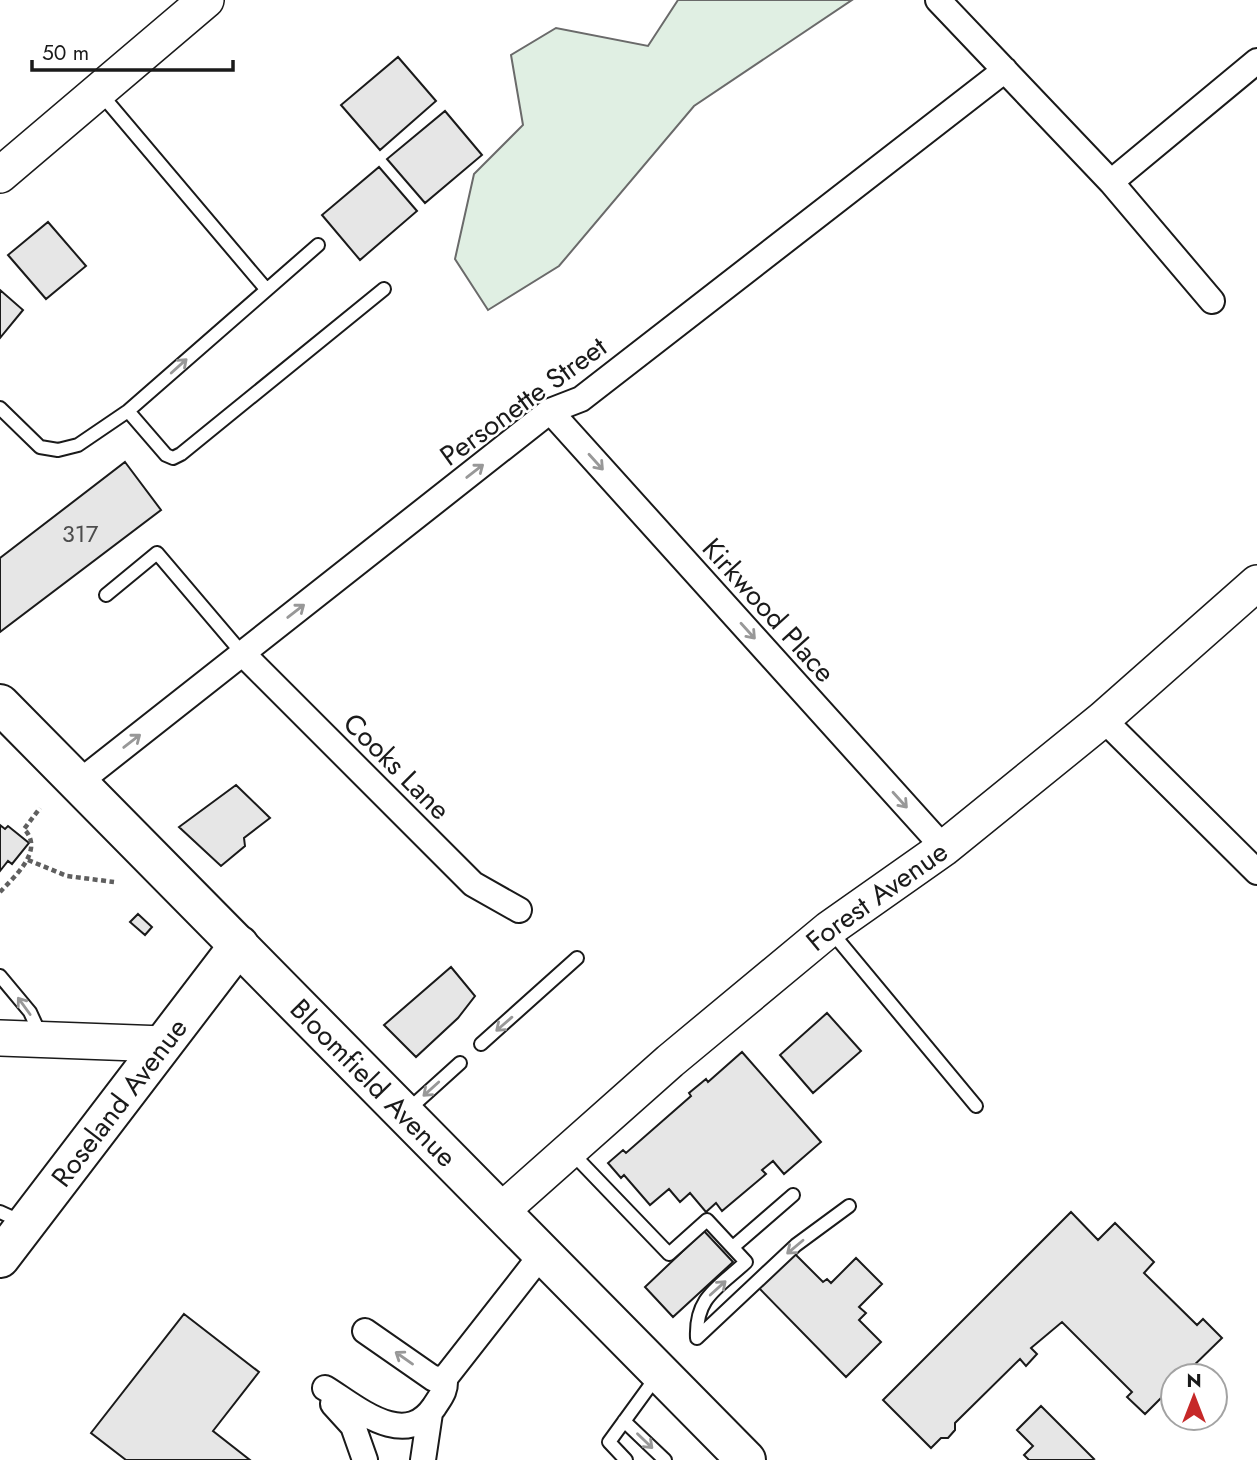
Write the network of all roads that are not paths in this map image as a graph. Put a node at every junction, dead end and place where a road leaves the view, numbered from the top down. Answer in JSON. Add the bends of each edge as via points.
{"nodes":[{"id":1,"x":206,"y":0,"type":"edge"},
{"id":2,"x":938,"y":0,"type":"edge"},
{"id":3,"x":1257,"y":61,"type":"edge"},
{"id":4,"x":1005,"y":70,"type":"junction"},
{"id":5,"x":99,"y":91,"type":"junction"},
{"id":6,"x":0,"y":175,"type":"edge"},
{"id":7,"x":1111,"y":182,"type":"junction"},
{"id":8,"x":318,"y":245,"type":"dead end"},
{"id":9,"x":266,"y":289,"type":"junction"},
{"id":10,"x":384,"y":289,"type":"dead end"},
{"id":11,"x":1212,"y":301,"type":"dead end"},
{"id":12,"x":0,"y":408,"type":"edge"},
{"id":13,"x":128,"y":411,"type":"junction"},
{"id":14,"x":550,"y":411,"type":"junction"},
{"id":15,"x":1257,"y":583,"type":"edge"},
{"id":16,"x":106,"y":596,"type":"dead end"},
{"id":17,"x":242,"y":653,"type":"junction"},
{"id":18,"x":0,"y":704,"type":"edge"},
{"id":19,"x":1103,"y":719,"type":"junction"},
{"id":20,"x":78,"y":783,"type":"junction"},
{"id":21,"x":944,"y":848,"type":"junction"},
{"id":22,"x":1257,"y":872,"type":"edge"},
{"id":23,"x":519,"y":909,"type":"dead end"},
{"id":24,"x":829,"y":929,"type":"junction"},
{"id":25,"x":239,"y":945,"type":"junction"},
{"id":26,"x":577,"y":958,"type":"dead end"},
{"id":27,"x":0,"y":976,"type":"edge"},
{"id":28,"x":0,"y":1038,"type":"edge"},
{"id":29,"x":43,"y":1039,"type":"junction"},
{"id":30,"x":164,"y":1044,"type":"junction"},
{"id":31,"x":481,"y":1044,"type":"dead end"},
{"id":32,"x":460,"y":1063,"type":"dead end"},
{"id":33,"x":976,"y":1106,"type":"dead end"},
{"id":34,"x":403,"y":1115,"type":"junction"},
{"id":35,"x":569,"y":1150,"type":"junction"},
{"id":36,"x":793,"y":1195,"type":"dead end"},
{"id":37,"x":849,"y":1206,"type":"dead end"},
{"id":38,"x":500,"y":1212,"type":"junction"},
{"id":39,"x":13,"y":1218,"type":"edge"},
{"id":40,"x":733,"y":1247,"type":"junction"},
{"id":41,"x":542,"y":1254,"type":"junction"},
{"id":42,"x":0,"y":1258,"type":"edge"},
{"id":43,"x":365,"y":1331,"type":"dead end"},
{"id":44,"x":659,"y":1373,"type":"junction"},
{"id":45,"x":445,"y":1378,"type":"junction"},
{"id":46,"x":430,"y":1413,"type":"junction"},
{"id":47,"x":624,"y":1421,"type":"junction"},
{"id":48,"x":733,"y":1452,"type":"edge"},
{"id":49,"x":365,"y":1460,"type":"edge"},
{"id":50,"x":424,"y":1460,"type":"edge"},
{"id":51,"x":626,"y":1460,"type":"edge"},
{"id":52,"x":665,"y":1460,"type":"edge"}],
"edges":[{"from":1,"to":5,"type":"street"},
{"from":2,"to":4,"type":"street"},
{"from":3,"to":7,"type":"street"},
{"from":4,"to":7,"type":"street"},
{"from":4,"to":14,"type":"street","name":"Personette Street","via":[[581,399]]},
{"from":5,"to":6,"type":"street"},
{"from":5,"to":9,"type":"lane"},
{"from":7,"to":11,"type":"street"},
{"from":8,"to":9,"type":"lane"},
{"from":13,"to":9,"type":"lane","one_way":true},
{"from":10,"to":13,"type":"lane","via":[[173,458]]},
{"from":12,"to":13,"type":"lane","via":[[40,447],[58,450],[78,445]]},
{"from":17,"to":14,"type":"street","name":"Personette Street","one_way":true},
{"from":14,"to":21,"type":"street","name":"Kirkwood Place","one_way":true},
{"from":15,"to":19,"type":"street","name":"Forest Avenue"},
{"from":16,"to":17,"type":"lane","via":[[157,553]]},
{"from":20,"to":17,"type":"street","name":"Personette Street","one_way":true},
{"from":17,"to":23,"type":"street","name":"Cooks Lane","via":[[473,884]]},
{"from":18,"to":20,"type":"main road","name":"Bloomfield Avenue"},
{"from":19,"to":21,"type":"street","name":"Forest Avenue"},
{"from":19,"to":22,"type":"street"},
{"from":20,"to":25,"type":"main road","name":"Bloomfield Avenue"},
{"from":21,"to":24,"type":"street","name":"Forest Avenue"},
{"from":24,"to":33,"type":"lane"},
{"from":24,"to":35,"type":"street","name":"Forest Avenue"},
{"from":25,"to":30,"type":"main road","name":"Roseland Avenue"},
{"from":25,"to":34,"type":"main road","name":"Bloomfield Avenue"},
{"from":26,"to":31,"type":"lane","one_way":true},
{"from":29,"to":27,"type":"lane","one_way":true,"via":[[30,1012]]},
{"from":28,"to":29,"type":"street"},
{"from":29,"to":30,"type":"street"},
{"from":30,"to":39,"type":"main road","name":"Roseland Avenue"},
{"from":32,"to":34,"type":"lane","one_way":true},
{"from":34,"to":38,"type":"main road","name":"Bloomfield Avenue"},
{"from":35,"to":38,"type":"street","name":"Forest Avenue"},
{"from":35,"to":40,"type":"lane","via":[[669,1254],[707,1220]]},
{"from":36,"to":40,"type":"lane"},
{"from":37,"to":40,"type":"lane","one_way":true,"via":[[796,1245],[696,1338],[701,1303],[746,1262]]},
{"from":38,"to":41,"type":"main road","name":"Bloomfield Avenue"},
{"from":39,"to":42,"type":"main road","name":"Roseland Avenue"},
{"from":41,"to":44,"type":"main road","name":"Bloomfield Avenue"},
{"from":41,"to":45,"type":"street"},
{"from":45,"to":43,"type":"street","one_way":true,"via":[[434,1379]]},
{"from":44,"to":47,"type":"lane"},
{"from":44,"to":48,"type":"main road","name":"Bloomfield Avenue"},
{"from":45,"to":46,"type":"street","via":[[446,1389]]},
{"from":46,"to":49,"type":"street","via":[[408,1425],[381,1423],[325,1388],[335,1410],[359,1437]]},
{"from":46,"to":50,"type":"street"},
{"from":47,"to":51,"type":"lane","via":[[609,1443]]},
{"from":47,"to":52,"type":"lane","one_way":true}]}
